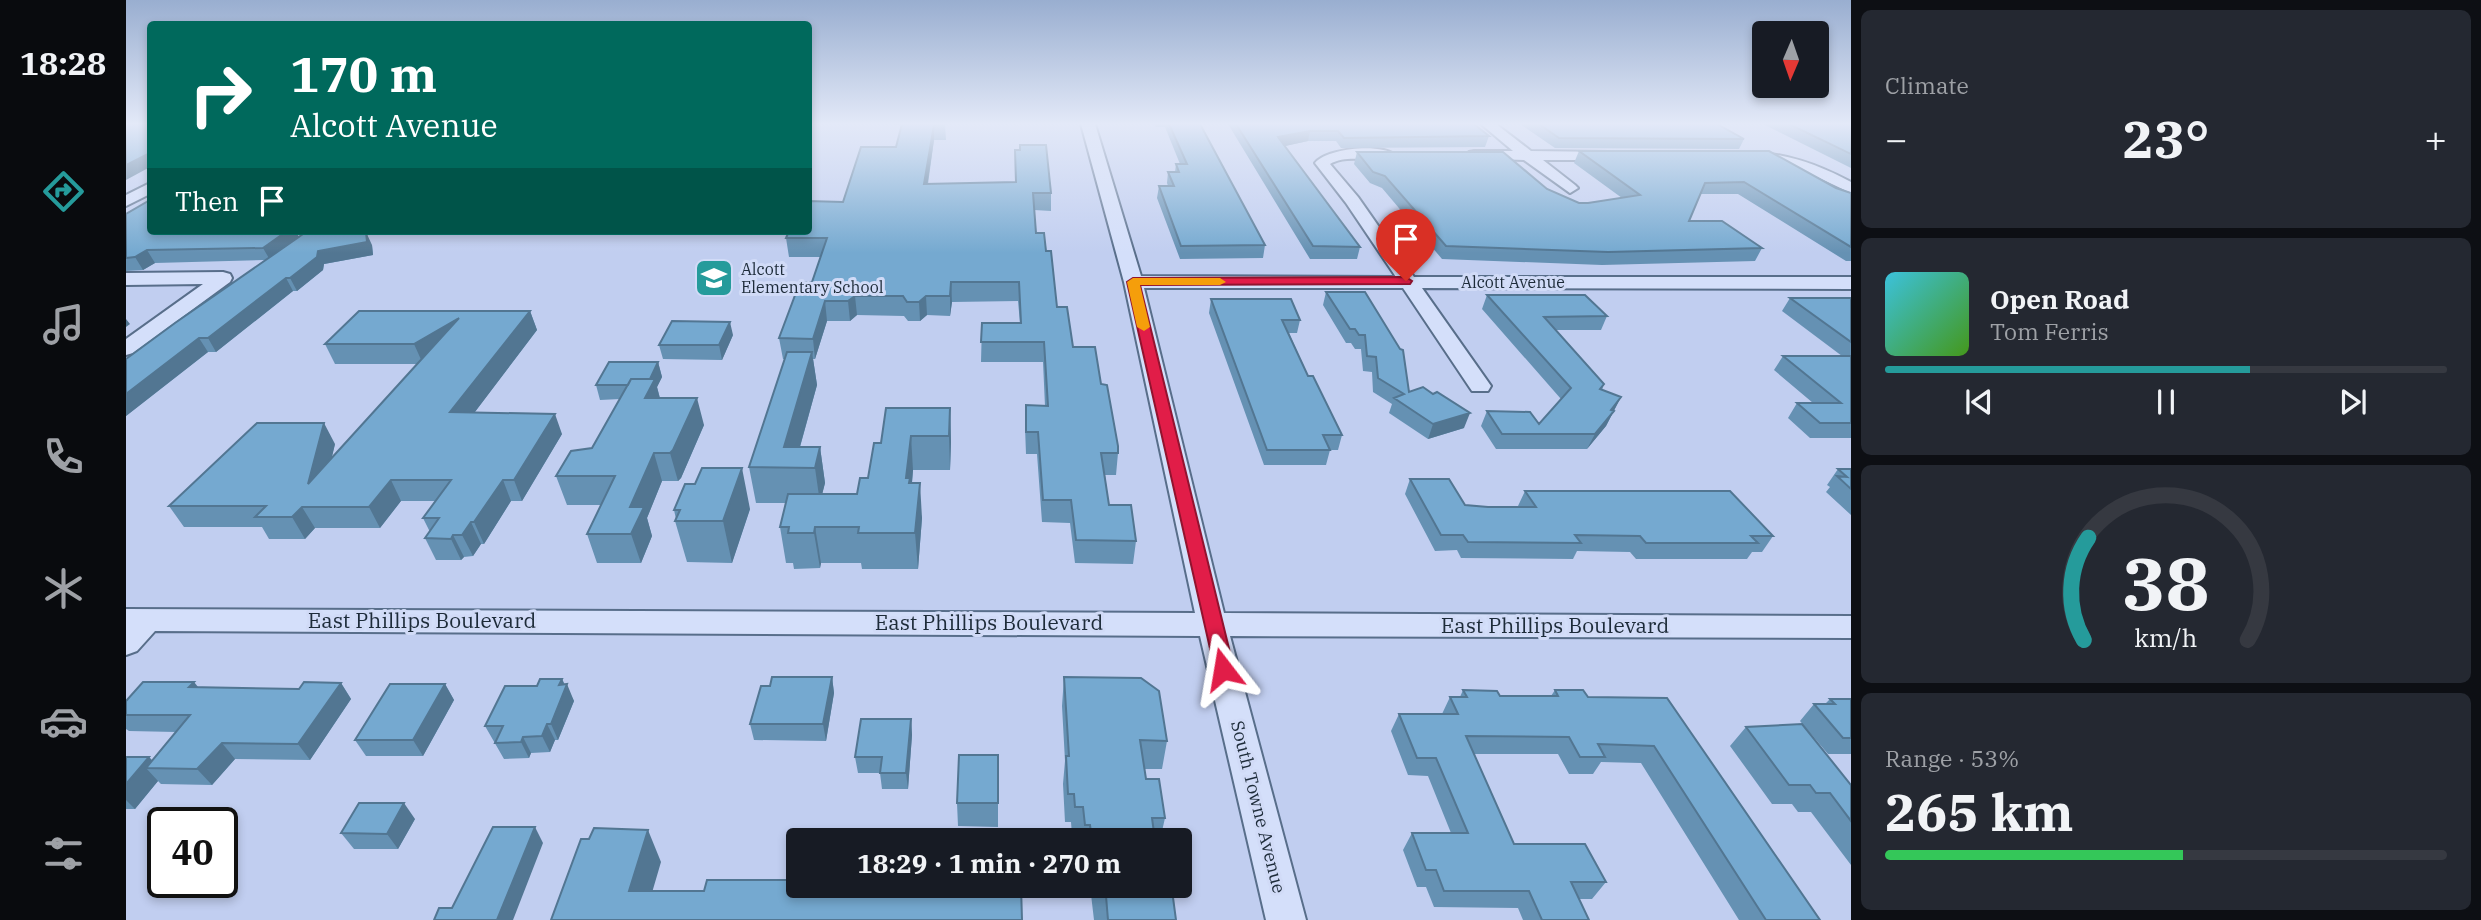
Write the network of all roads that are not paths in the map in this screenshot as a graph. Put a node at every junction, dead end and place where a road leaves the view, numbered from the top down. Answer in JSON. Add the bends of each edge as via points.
{"nodes":[{"id":1,"x":1100,"y":167,"type":"edge"},
{"id":2,"x":1325,"y":167,"type":"edge"},
{"id":3,"x":1543,"y":167,"type":"edge"},
{"id":4,"x":1811,"y":167,"type":"edge"},
{"id":5,"x":1570,"y":188,"type":"dead end"},
{"id":6,"x":1851,"y":188,"type":"edge"},
{"id":7,"x":147,"y":190,"type":"edge"},
{"id":8,"x":126,"y":201,"type":"edge"},
{"id":9,"x":126,"y":279,"type":"edge"},
{"id":10,"x":1406,"y":281,"type":"junction"},
{"id":11,"x":1133,"y":282,"type":"junction"},
{"id":12,"x":1851,"y":284,"type":"edge"},
{"id":13,"x":126,"y":349,"type":"edge"},
{"id":14,"x":1480,"y":386,"type":"dead end"},
{"id":15,"x":137,"y":620,"type":"edge"},
{"id":16,"x":1212,"y":624,"type":"junction"},
{"id":17,"x":1851,"y":627,"type":"edge"},
{"id":18,"x":126,"y":643,"type":"edge"},
{"id":19,"x":1286,"y":920,"type":"edge"}],
"edges":[{"from":1,"to":11,"type":"street","name":"South Towne Avenue"},
{"from":2,"to":10,"type":"street"},
{"from":3,"to":5,"type":"street"},
{"from":4,"to":6,"type":"street"},
{"from":7,"to":8,"type":"street"},
{"from":9,"to":13,"type":"street","via":[[223,278]]},
{"from":10,"to":11,"type":"street","name":"Alcott Avenue"},
{"from":10,"to":12,"type":"street","name":"Alcott Avenue"},
{"from":10,"to":14,"type":"street"},
{"from":11,"to":16,"type":"street","name":"South Towne Avenue"},
{"from":15,"to":16,"type":"street","name":"East Phillips Boulevard"},
{"from":15,"to":18,"type":"street"},
{"from":16,"to":17,"type":"street","name":"East Phillips Boulevard"},
{"from":16,"to":19,"type":"street","name":"South Towne Avenue"}]}
